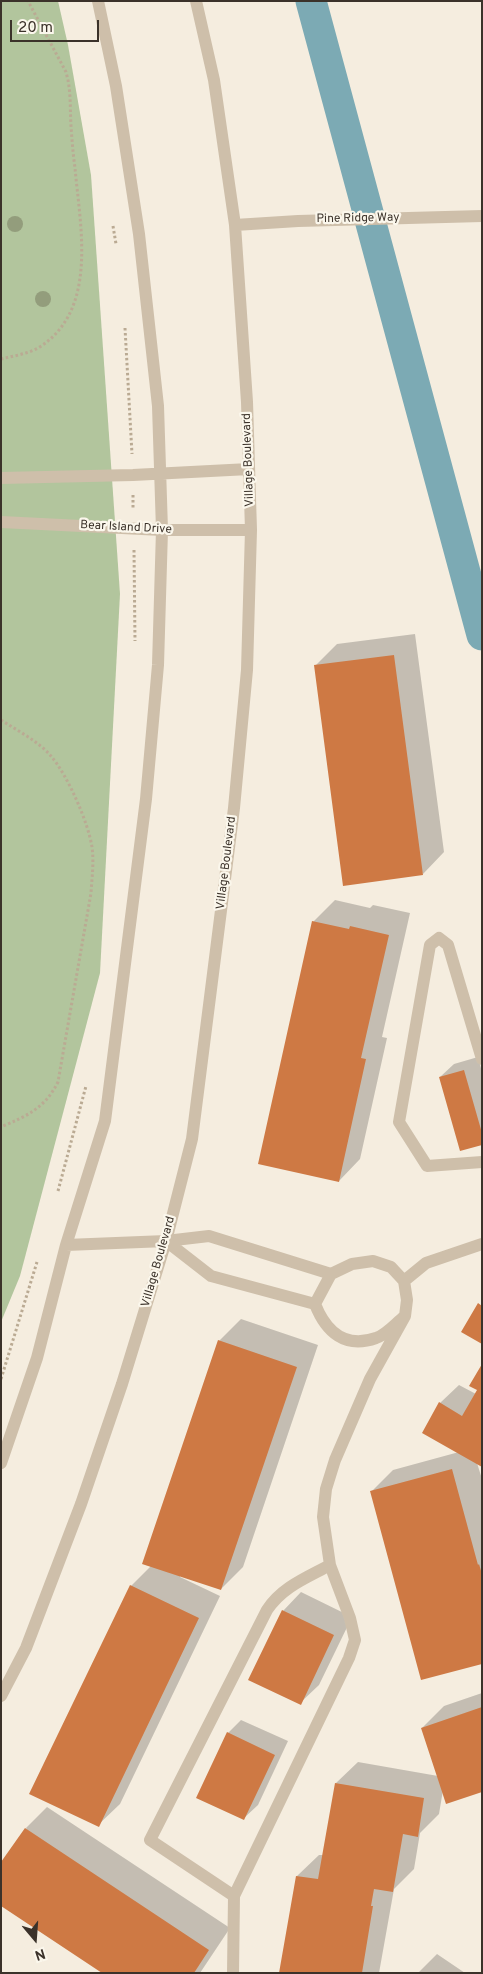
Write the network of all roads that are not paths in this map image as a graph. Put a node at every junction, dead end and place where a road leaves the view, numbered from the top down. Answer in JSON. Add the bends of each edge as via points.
{"nodes":[{"id":1,"x":98,"y":1,"type":"edge"},
{"id":2,"x":196,"y":1,"type":"edge"},
{"id":3,"x":482,"y":216,"type":"edge"},
{"id":4,"x":235,"y":225,"type":"junction"},
{"id":5,"x":249,"y":469,"type":"junction"},
{"id":6,"x":161,"y":474,"type":"junction"},
{"id":7,"x":1,"y":478,"type":"edge"},
{"id":8,"x":1,"y":522,"type":"edge"},
{"id":9,"x":162,"y":530,"type":"junction"},
{"id":10,"x":251,"y":530,"type":"junction"},
{"id":11,"x":482,"y":1059,"type":"edge"},
{"id":12,"x":482,"y":1162,"type":"edge"},
{"id":13,"x":166,"y":1241,"type":"junction"},
{"id":14,"x":482,"y":1244,"type":"edge"},
{"id":15,"x":66,"y":1245,"type":"junction"},
{"id":16,"x":331,"y":1274,"type":"junction"},
{"id":17,"x":404,"y":1281,"type":"junction"},
{"id":18,"x":315,"y":1304,"type":"junction"},
{"id":19,"x":404,"y":1316,"type":"junction"},
{"id":20,"x":1,"y":1463,"type":"edge"},
{"id":21,"x":330,"y":1565,"type":"junction"},
{"id":22,"x":1,"y":1696,"type":"edge"},
{"id":23,"x":234,"y":1896,"type":"junction"},
{"id":24,"x":234,"y":1973,"type":"edge"}],
"edges":[{"from":1,"to":6,"type":"street","via":[[116,86],[139,234],[158,406]]},
{"from":2,"to":4,"type":"street","name":"Village Boulevard","via":[[214,80]]},
{"from":3,"to":4,"type":"street","name":"Pine Ridge Way"},
{"from":4,"to":5,"type":"street","name":"Village Boulevard"},
{"from":5,"to":6,"type":"street"},
{"from":5,"to":10,"type":"street","name":"Village Boulevard"},
{"from":6,"to":7,"type":"street"},
{"from":6,"to":9,"type":"street"},
{"from":8,"to":9,"type":"street","name":"Bear Island Drive"},
{"from":9,"to":10,"type":"street","name":"Bear Island Drive"},
{"from":9,"to":15,"type":"street","via":[[158,665],[146,799],[105,1121]]},
{"from":10,"to":13,"type":"street","name":"Village Boulevard","via":[[247,670],[233,818],[192,1140]]},
{"from":11,"to":12,"type":"street","via":[[448,945],[439,938],[430,945],[399,1122],[427,1166]]},
{"from":13,"to":15,"type":"street"},
{"from":13,"to":16,"type":"street","via":[[209,1236]]},
{"from":13,"to":18,"type":"street","via":[[211,1276]]},
{"from":13,"to":22,"type":"street","name":"Village Boulevard","via":[[81,1504],[26,1648]]},
{"from":14,"to":17,"type":"street","via":[[426,1263]]},
{"from":15,"to":20,"type":"street","via":[[37,1358]]},
{"from":16,"to":17,"type":"street","via":[[352,1264],[373,1261],[391,1266]]},
{"from":16,"to":18,"type":"street"},
{"from":17,"to":19,"type":"street","via":[[407,1300]]},
{"from":18,"to":19,"type":"street","via":[[330,1331],[352,1342],[377,1338]]},
{"from":19,"to":21,"type":"street","via":[[370,1379],[334,1460],[323,1517]]},
{"from":21,"to":23,"type":"street","via":[[355,1640]]},
{"from":21,"to":23,"type":"street","via":[[288,1588],[266,1610],[150,1840]]},
{"from":23,"to":24,"type":"street"}]}
